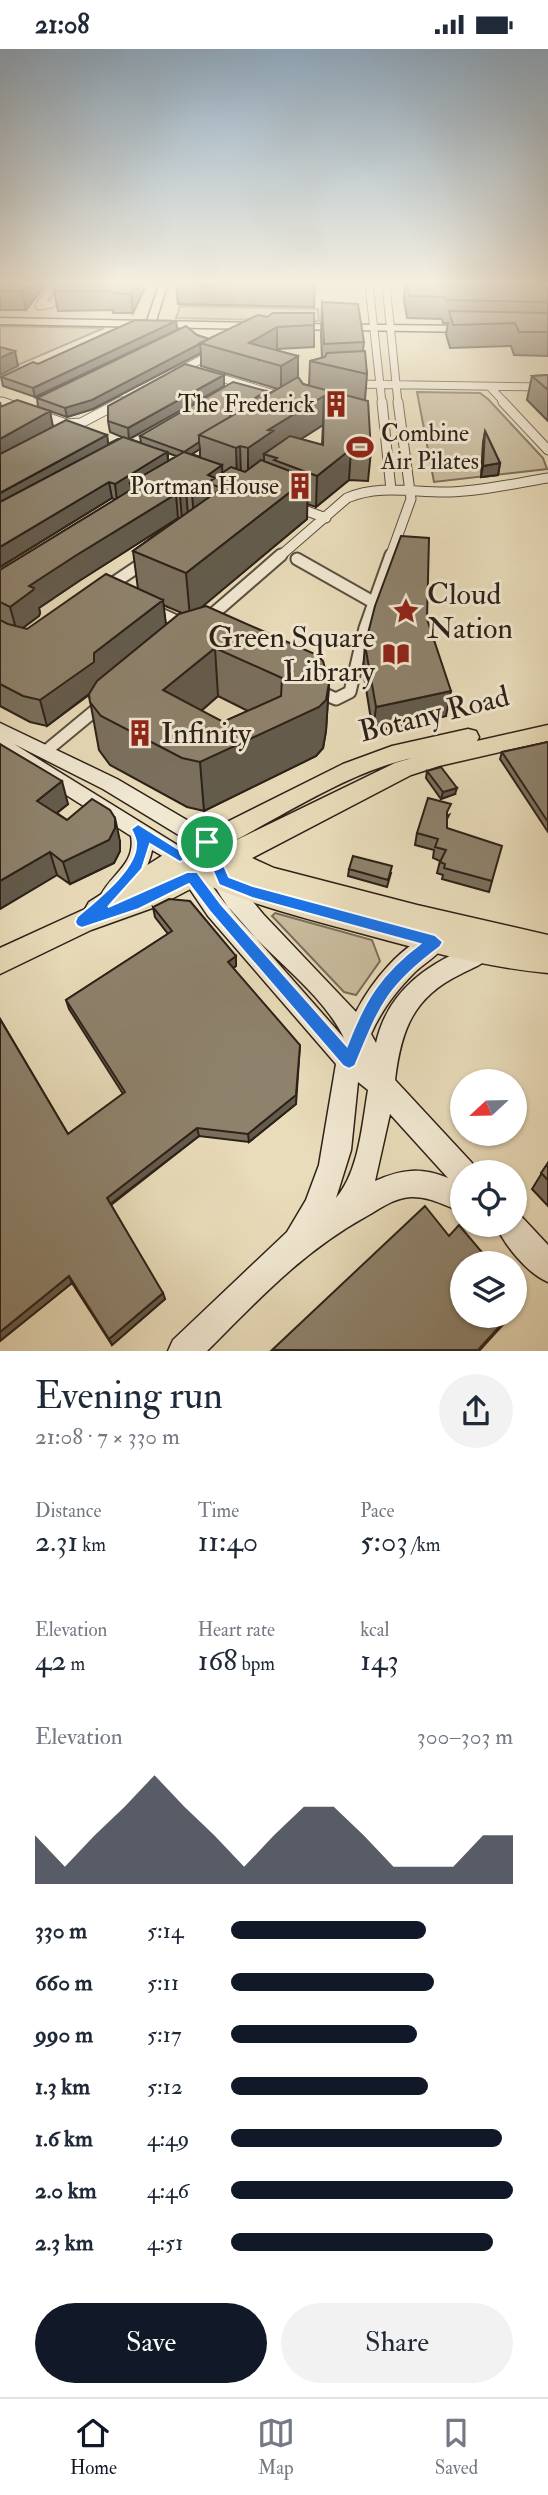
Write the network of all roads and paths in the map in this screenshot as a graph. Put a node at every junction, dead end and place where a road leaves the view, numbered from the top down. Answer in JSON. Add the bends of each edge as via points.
{"nodes":[{"id":1,"x":375,"y":346,"type":"edge"},
{"id":2,"x":391,"y":346,"type":"edge"},
{"id":3,"x":220,"y":349,"type":"edge"},
{"id":4,"x":186,"y":368,"type":"junction"},
{"id":5,"x":165,"y":379,"type":"edge"},
{"id":6,"x":347,"y":384,"type":"edge"},
{"id":7,"x":378,"y":384,"type":"junction"},
{"id":8,"x":395,"y":384,"type":"junction"},
{"id":9,"x":494,"y":387,"type":"junction"},
{"id":10,"x":548,"y":387,"type":"edge"},
{"id":11,"x":133,"y":396,"type":"edge"},
{"id":12,"x":288,"y":399,"type":"joint"},
{"id":13,"x":0,"y":401,"type":"edge"},
{"id":14,"x":281,"y":407,"type":"edge"},
{"id":15,"x":548,"y":440,"type":"edge"},
{"id":16,"x":548,"y":450,"type":"edge"},
{"id":17,"x":548,"y":478,"type":"edge"},
{"id":18,"x":391,"y":490,"type":"junction"},
{"id":19,"x":410,"y":490,"type":"junction"},
{"id":20,"x":284,"y":503,"type":"edge"},
{"id":21,"x":326,"y":518,"type":"junction"},
{"id":22,"x":155,"y":555,"type":"edge"},
{"id":23,"x":297,"y":559,"type":"dead end"},
{"id":24,"x":101,"y":592,"type":"edge"},
{"id":25,"x":136,"y":602,"type":"edge"},
{"id":26,"x":373,"y":602,"type":"junction"},
{"id":27,"x":197,"y":633,"type":"junction"},
{"id":28,"x":183,"y":640,"type":"edge"},
{"id":29,"x":302,"y":684,"type":"edge"},
{"id":30,"x":112,"y":697,"type":"edge"},
{"id":31,"x":548,"y":721,"type":"edge"},
{"id":32,"x":0,"y":729,"type":"edge"},
{"id":33,"x":548,"y":733,"type":"edge"},
{"id":34,"x":0,"y":744,"type":"edge"},
{"id":35,"x":46,"y":751,"type":"junction"},
{"id":36,"x":138,"y":829,"type":"junction"},
{"id":37,"x":207,"y":864,"type":"junction"},
{"id":38,"x":82,"y":922,"type":"junction"},
{"id":39,"x":435,"y":942,"type":"junction"},
{"id":40,"x":480,"y":942,"type":"junction"},
{"id":41,"x":548,"y":947,"type":"edge"},
{"id":42,"x":548,"y":960,"type":"edge"},
{"id":43,"x":0,"y":961,"type":"edge"},
{"id":44,"x":354,"y":1048,"type":"junction"},
{"id":45,"x":382,"y":1084,"type":"junction"},
{"id":46,"x":450,"y":1160,"type":"edge"},
{"id":47,"x":450,"y":1194,"type":"edge"},
{"id":48,"x":335,"y":1217,"type":"junction"},
{"id":49,"x":521,"y":1237,"type":"edge"},
{"id":50,"x":294,"y":1246,"type":"junction"},
{"id":51,"x":548,"y":1266,"type":"edge"},
{"id":52,"x":184,"y":1350,"type":"edge"}],
"edges":[{"from":1,"to":7,"type":"street"},
{"from":2,"to":8,"type":"street"},
{"from":3,"to":4,"type":"street"},
{"from":4,"to":5,"type":"street"},
{"from":4,"to":12,"type":"street"},
{"from":6,"to":7,"type":"street"},
{"from":7,"to":8,"type":"street"},
{"from":7,"to":18,"type":"street"},
{"from":8,"to":9,"type":"street"},
{"from":8,"to":19,"type":"street"},
{"from":9,"to":10,"type":"street"},
{"from":9,"to":15,"type":"street"},
{"from":9,"to":16,"type":"street"},
{"from":11,"to":13,"type":"street","via":[[84,428],[63,430]]},
{"from":12,"to":14,"type":"street"},
{"from":17,"to":19,"type":"street","via":[[458,492]]},
{"from":18,"to":19,"type":"street"},
{"from":18,"to":21,"type":"street","via":[[359,492]]},
{"from":19,"to":26,"type":"street","via":[[411,499]]},
{"from":20,"to":21,"type":"street"},
{"from":21,"to":27,"type":"street"},
{"from":22,"to":24,"type":"street"},
{"from":23,"to":26,"type":"street"},
{"from":25,"to":27,"type":"street"},
{"from":26,"to":29,"type":"street","via":[[348,694],[338,699]]},
{"from":27,"to":28,"type":"street"},
{"from":30,"to":35,"type":"street"},
{"from":31,"to":37,"type":"main road","name":"Botany Road","via":[[370,761]]},
{"from":32,"to":35,"type":"main road"},
{"from":33,"to":37,"type":"main road","name":"Botany Road","via":[[403,769]]},
{"from":34,"to":36,"type":"main road"},
{"from":35,"to":37,"type":"main road","via":[[139,800]]},
{"from":36,"to":37,"type":"main road"},
{"from":36,"to":38,"type":"main road","via":[[143,844],[137,865]]},
{"from":37,"to":38,"type":"main road","name":"Botany Road","via":[[134,904]]},
{"from":37,"to":39,"type":"main road","via":[[252,892]]},
{"from":37,"to":40,"type":"main road","via":[[251,870]]},
{"from":37,"to":44,"type":"main road","via":[[333,1005]]},
{"from":37,"to":44,"type":"main road","via":[[216,909]]},
{"from":38,"to":43,"type":"main road","name":"Botany Road"},
{"from":39,"to":40,"type":"main road"},
{"from":39,"to":44,"type":"main road","via":[[387,982],[369,1010]]},
{"from":40,"to":41,"type":"main road"},
{"from":40,"to":42,"type":"main road"},
{"from":40,"to":45,"type":"main road","via":[[408,999],[389,1035]]},
{"from":44,"to":45,"type":"main road"},
{"from":44,"to":50,"type":"main road","via":[[331,1173],[320,1205]]},
{"from":45,"to":46,"type":"main road"},
{"from":45,"to":48,"type":"main road","via":[[359,1187],[350,1204]]},
{"from":47,"to":48,"type":"main road","via":[[412,1183]]},
{"from":48,"to":50,"type":"main road"},
{"from":49,"to":51,"type":"main road"},
{"from":50,"to":52,"type":"main road"}]}
